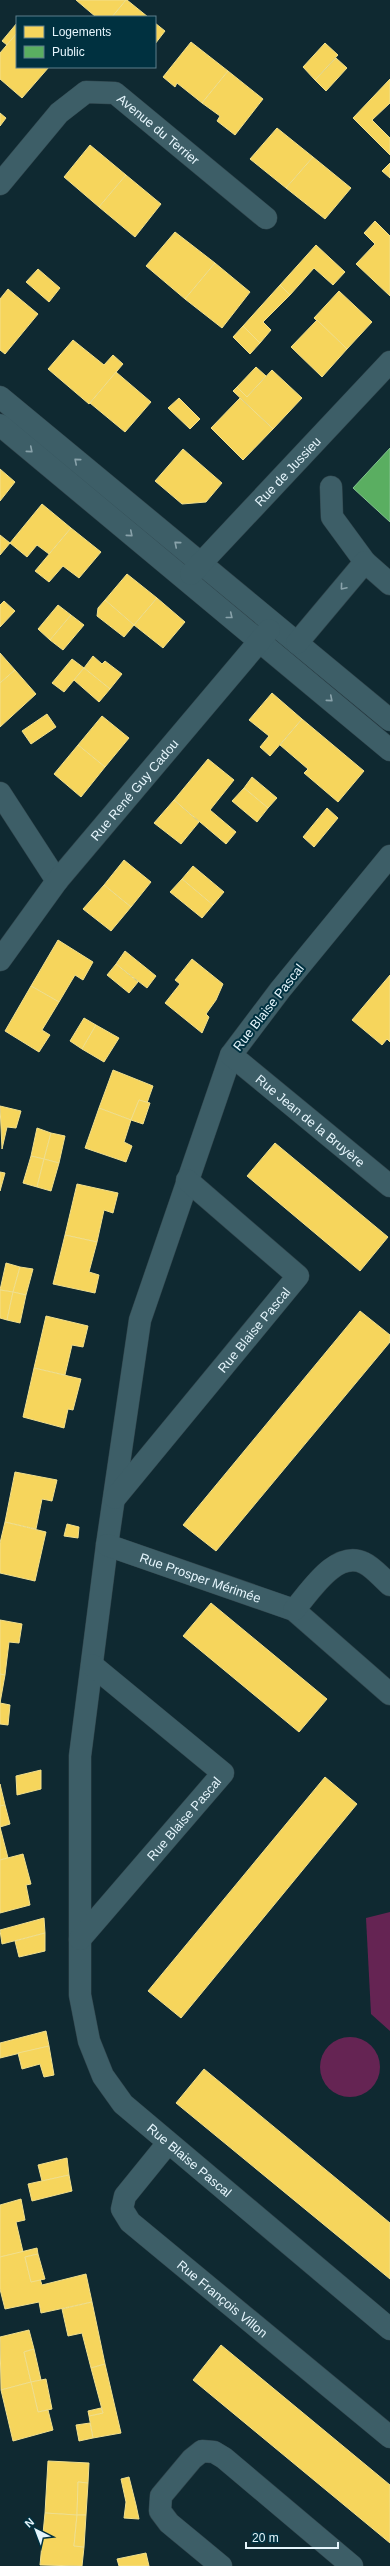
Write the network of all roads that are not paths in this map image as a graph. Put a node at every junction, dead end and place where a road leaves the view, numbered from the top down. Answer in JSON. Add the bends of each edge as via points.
{"nodes":[{"id":1,"x":0,"y":184,"type":"edge"},
{"id":2,"x":266,"y":218,"type":"dead end"},
{"id":3,"x":390,"y":362,"type":"edge"},
{"id":4,"x":0,"y":397,"type":"edge"},
{"id":5,"x":0,"y":425,"type":"edge"},
{"id":6,"x":330,"y":488,"type":"dead end"},
{"id":7,"x":365,"y":562,"type":"junction"},
{"id":8,"x":201,"y":564,"type":"junction"},
{"id":9,"x":186,"y":579,"type":"junction"},
{"id":10,"x":390,"y":584,"type":"edge"},
{"id":11,"x":266,"y":632,"type":"junction"},
{"id":12,"x":296,"y":643,"type":"junction"},
{"id":13,"x":390,"y":720,"type":"edge"},
{"id":14,"x":390,"y":750,"type":"edge"},
{"id":15,"x":0,"y":793,"type":"edge"},
{"id":16,"x":390,"y":856,"type":"edge"},
{"id":17,"x":57,"y":881,"type":"junction"},
{"id":18,"x":0,"y":960,"type":"edge"},
{"id":19,"x":231,"y":1055,"type":"junction"},
{"id":20,"x":187,"y":1180,"type":"junction"},
{"id":21,"x":390,"y":1186,"type":"edge"},
{"id":22,"x":115,"y":1498,"type":"junction"},
{"id":23,"x":107,"y":1545,"type":"junction"},
{"id":24,"x":390,"y":1584,"type":"edge"},
{"id":25,"x":294,"y":1610,"type":"junction"},
{"id":26,"x":92,"y":1665,"type":"junction"},
{"id":27,"x":390,"y":1694,"type":"edge"},
{"id":28,"x":80,"y":1939,"type":"junction"},
{"id":29,"x":168,"y":2144,"type":"junction"},
{"id":30,"x":390,"y":2329,"type":"edge"},
{"id":31,"x":390,"y":2437,"type":"edge"},
{"id":32,"x":221,"y":2566,"type":"edge"},
{"id":33,"x":352,"y":2566,"type":"edge"}],
"edges":[{"from":1,"to":2,"type":"street","name":"Avenue du Terrier","via":[[60,113],[86,92],[115,93]]},
{"from":3,"to":8,"type":"street","name":"Rue de Jussieu"},
{"from":8,"to":4,"type":"street","one_way":true},
{"from":5,"to":9,"type":"street","one_way":true},
{"from":6,"to":7,"type":"street","via":[[332,516]]},
{"from":7,"to":10,"type":"street"},
{"from":7,"to":12,"type":"street","one_way":true},
{"from":8,"to":9,"type":"street","name":"Rue de Jussieu"},
{"from":8,"to":11,"type":"street"},
{"from":9,"to":11,"type":"street","one_way":true},
{"from":11,"to":12,"type":"street"},
{"from":11,"to":14,"type":"street","one_way":true},
{"from":11,"to":17,"type":"street","name":"Rue René Guy Cadou"},
{"from":12,"to":13,"type":"street"},
{"from":15,"to":17,"type":"street"},
{"from":16,"to":19,"type":"street","name":"Rue Blaise Pascal","via":[[280,990]]},
{"from":17,"to":18,"type":"street","name":"Rue René Guy Cadou"},
{"from":19,"to":20,"type":"street","name":"Rue Blaise Pascal"},
{"from":19,"to":21,"type":"street","name":"Rue Jean de la Bruyère"},
{"from":20,"to":22,"type":"street","name":"Rue Blaise Pascal","via":[[140,1320]]},
{"from":20,"to":22,"type":"street","name":"Rue Blaise Pascal","via":[[298,1276]]},
{"from":22,"to":23,"type":"street","name":"Rue Blaise Pascal"},
{"from":23,"to":25,"type":"street","name":"Rue Prosper Mérimée"},
{"from":23,"to":26,"type":"street","name":"Rue Blaise Pascal"},
{"from":24,"to":25,"type":"street","via":[[364,1563],[354,1560],[340,1562]]},
{"from":25,"to":27,"type":"street","name":"Rue Prosper Mérimée"},
{"from":26,"to":28,"type":"street","name":"Rue Blaise Pascal","via":[[80,1756]]},
{"from":26,"to":28,"type":"street","name":"Rue Blaise Pascal","via":[[223,1773]]},
{"from":28,"to":29,"type":"street","name":"Rue Blaise Pascal","via":[[80,1995],[83,2019],[103,2076],[123,2104]]},
{"from":29,"to":30,"type":"street","name":"Rue Blaise Pascal"},
{"from":29,"to":31,"type":"street","name":"Rue François Villon","via":[[125,2196],[122,2209],[130,2222]]},
{"from":32,"to":33,"type":"street","via":[[169,2523],[160,2511],[161,2496],[192,2459],[202,2451],[214,2452],[224,2458]]}]}
